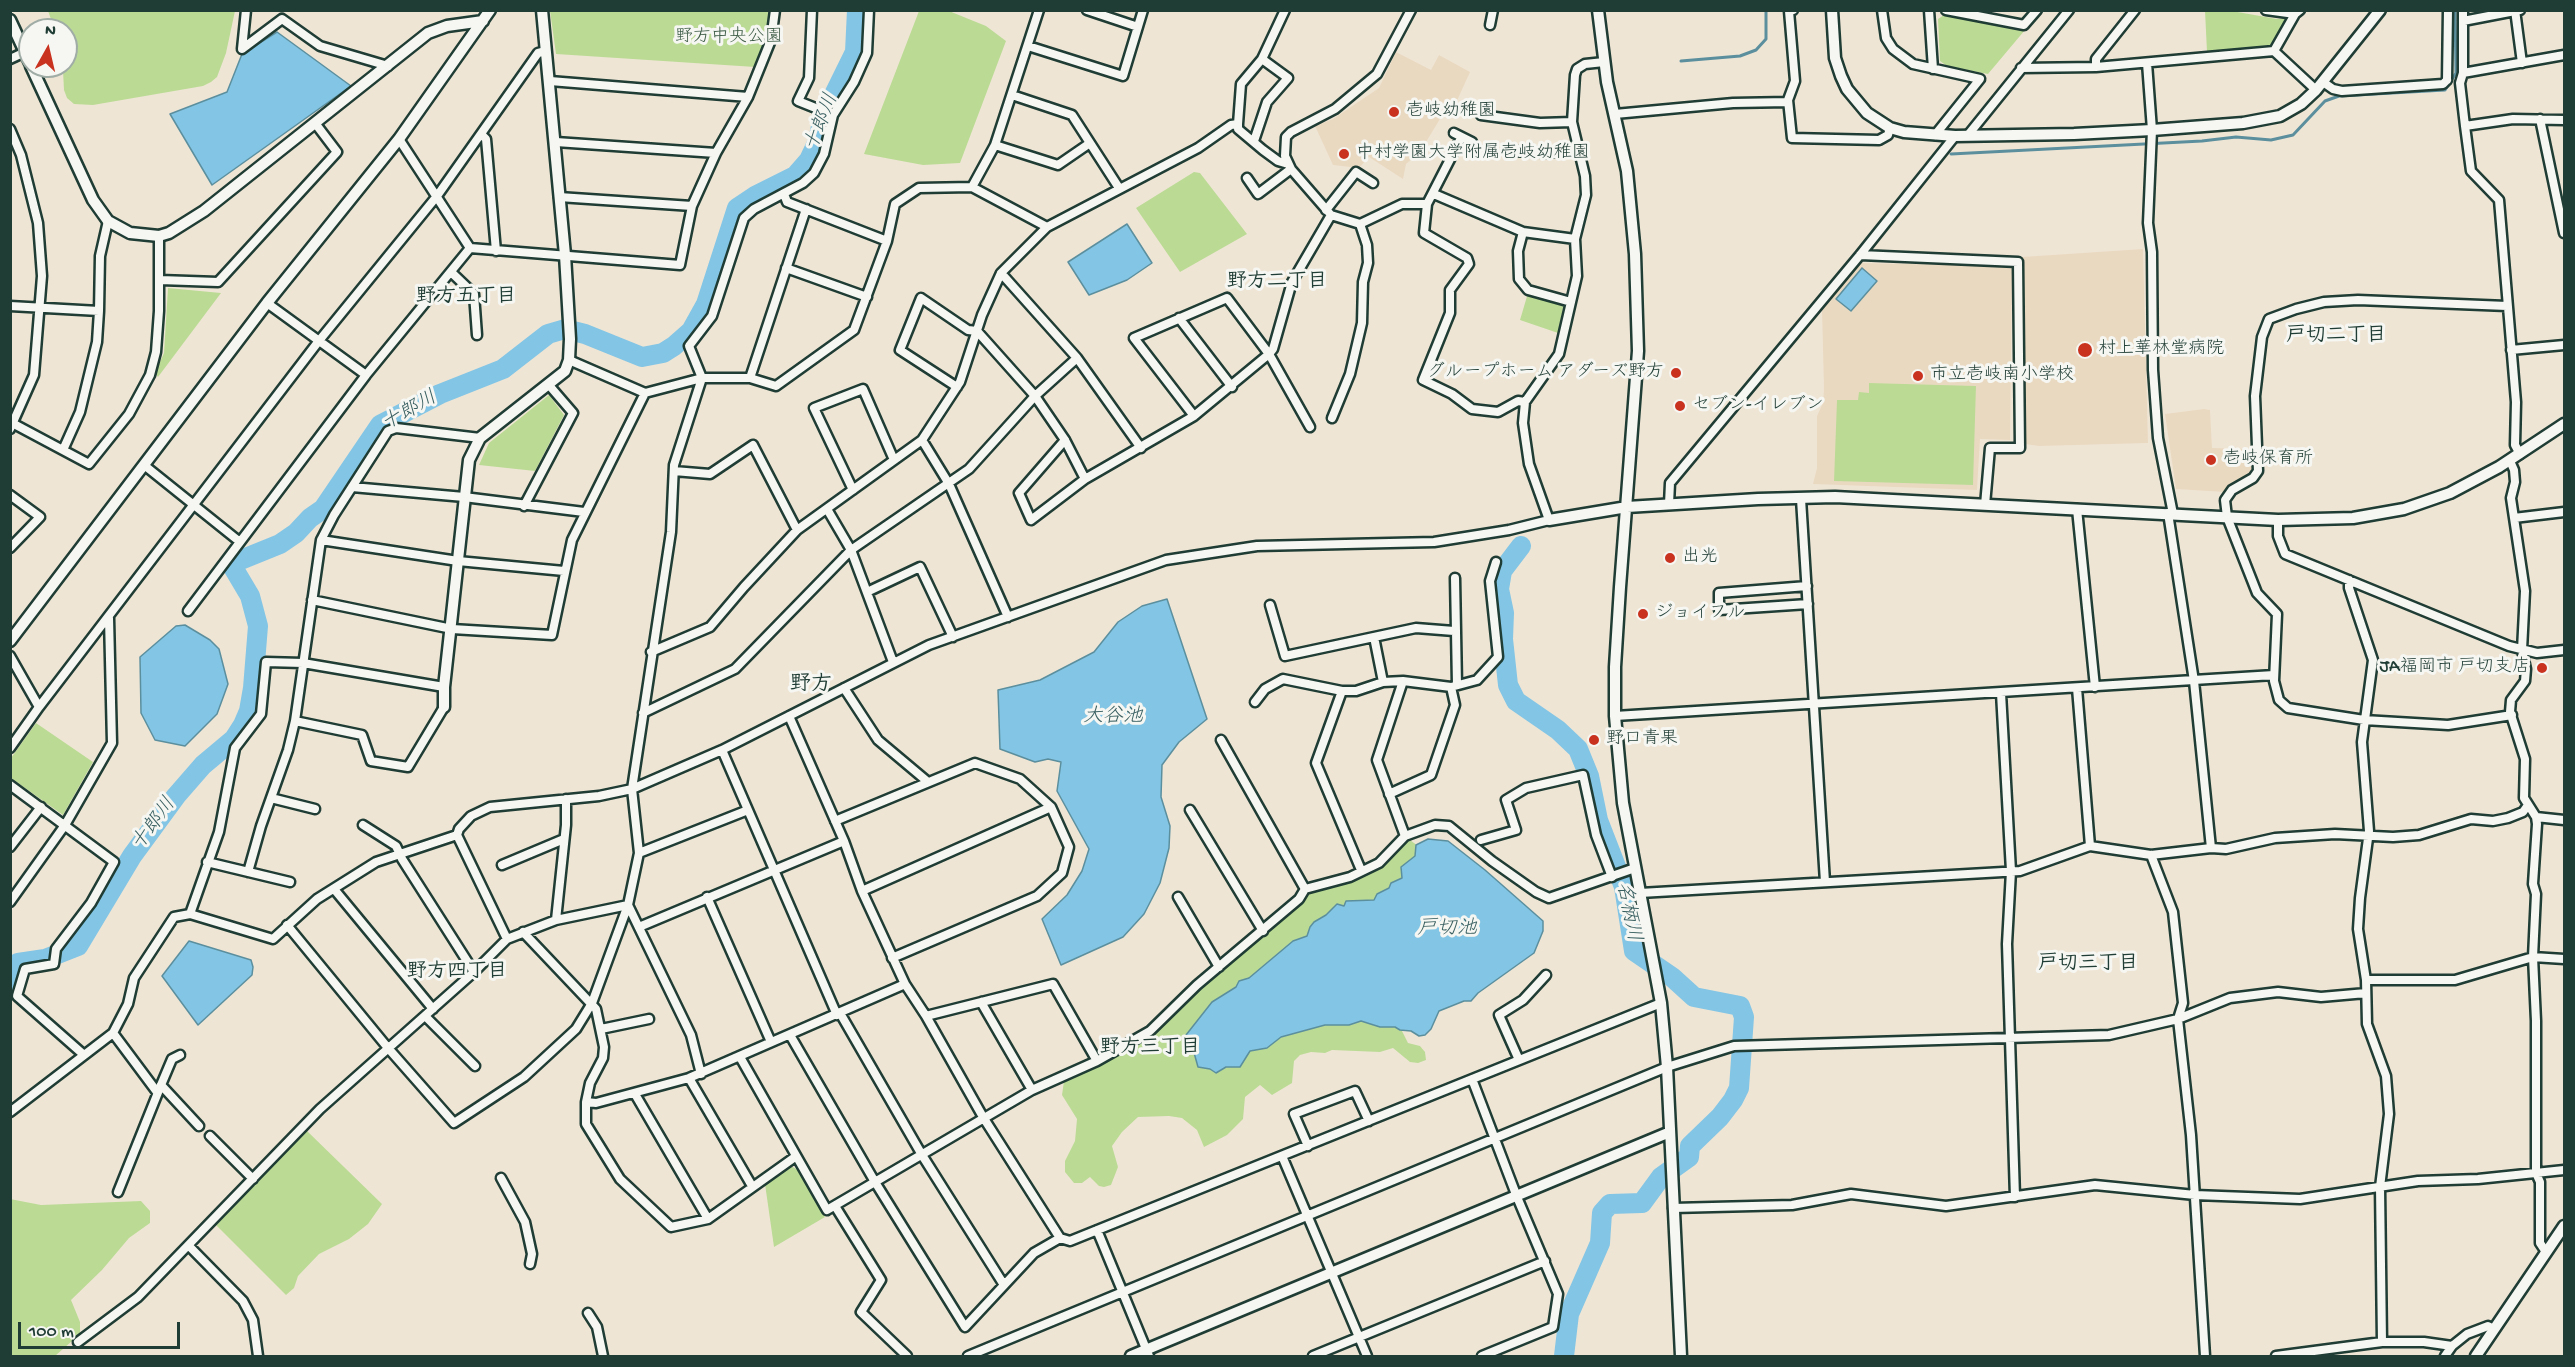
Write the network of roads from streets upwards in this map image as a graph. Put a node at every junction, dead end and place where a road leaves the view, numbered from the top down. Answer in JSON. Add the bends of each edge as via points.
{"nodes":[{"id":1,"x":246,"y":10,"type":"edge"},
{"id":2,"x":490,"y":10,"type":"edge"},
{"id":3,"x":542,"y":10,"type":"edge"},
{"id":4,"x":776,"y":10,"type":"edge"},
{"id":5,"x":812,"y":10,"type":"edge"},
{"id":6,"x":869,"y":10,"type":"edge"},
{"id":7,"x":1087,"y":10,"type":"edge"},
{"id":8,"x":1143,"y":10,"type":"edge"},
{"id":9,"x":1286,"y":10,"type":"edge"},
{"id":10,"x":1411,"y":10,"type":"edge"},
{"id":11,"x":1493,"y":10,"type":"edge"},
{"id":12,"x":1598,"y":10,"type":"edge"},
{"id":13,"x":1793,"y":10,"type":"edge"},
{"id":14,"x":1832,"y":10,"type":"edge"},
{"id":15,"x":1882,"y":10,"type":"edge"},
{"id":16,"x":1929,"y":10,"type":"edge"},
{"id":17,"x":1946,"y":10,"type":"edge"},
{"id":18,"x":2037,"y":10,"type":"edge"},
{"id":19,"x":2069,"y":10,"type":"edge"},
{"id":20,"x":2135,"y":10,"type":"edge"},
{"id":21,"x":2266,"y":10,"type":"edge"},
{"id":22,"x":2380,"y":10,"type":"edge"},
{"id":23,"x":2448,"y":10,"type":"edge"},
{"id":24,"x":2463,"y":10,"type":"edge"},
{"id":25,"x":1037,"y":11,"type":"edge"},
{"id":26,"x":2516,"y":11,"type":"edge"},
{"id":27,"x":2297,"y":12,"type":"edge"},
{"id":28,"x":10,"y":20,"type":"edge"},
{"id":29,"x":483,"y":21,"type":"junction"},
{"id":30,"x":2463,"y":21,"type":"junction"},
{"id":31,"x":1490,"y":25,"type":"dead end"},
{"id":32,"x":1138,"y":27,"type":"junction"},
{"id":33,"x":18,"y":37,"type":"edge"},
{"id":34,"x":1028,"y":46,"type":"junction"},
{"id":35,"x":546,"y":51,"type":"junction"},
{"id":36,"x":2274,"y":51,"type":"junction"},
{"id":37,"x":2565,"y":56,"type":"edge"},
{"id":38,"x":1262,"y":59,"type":"junction"},
{"id":39,"x":1604,"y":62,"type":"junction"},
{"id":40,"x":2147,"y":63,"type":"junction"},
{"id":41,"x":2522,"y":63,"type":"junction"},
{"id":42,"x":388,"y":66,"type":"junction"},
{"id":43,"x":2096,"y":67,"type":"junction"},
{"id":44,"x":2021,"y":68,"type":"junction"},
{"id":45,"x":1933,"y":69,"type":"junction"},
{"id":46,"x":2463,"y":73,"type":"junction"},
{"id":47,"x":37,"y":78,"type":"edge"},
{"id":48,"x":2447,"y":80,"type":"junction"},
{"id":49,"x":550,"y":81,"type":"junction"},
{"id":50,"x":2458,"y":83,"type":"junction"},
{"id":51,"x":2320,"y":86,"type":"junction"},
{"id":52,"x":1012,"y":95,"type":"junction"},
{"id":53,"x":748,"y":97,"type":"junction"},
{"id":54,"x":1788,"y":102,"type":"junction"},
{"id":55,"x":1615,"y":114,"type":"junction"},
{"id":56,"x":833,"y":115,"type":"junction"},
{"id":57,"x":1481,"y":115,"type":"dead end"},
{"id":58,"x":2540,"y":118,"type":"junction"},
{"id":59,"x":2565,"y":120,"type":"edge"},
{"id":60,"x":1572,"y":122,"type":"junction"},
{"id":61,"x":315,"y":123,"type":"junction"},
{"id":62,"x":1238,"y":124,"type":"junction"},
{"id":63,"x":2465,"y":126,"type":"junction"},
{"id":64,"x":1890,"y":128,"type":"junction"},
{"id":65,"x":10,"y":129,"type":"edge"},
{"id":66,"x":481,"y":134,"type":"junction"},
{"id":67,"x":1935,"y":135,"type":"junction"},
{"id":68,"x":1968,"y":135,"type":"junction"},
{"id":69,"x":1955,"y":136,"type":"junction"},
{"id":70,"x":2152,"y":138,"type":"junction"},
{"id":71,"x":399,"y":139,"type":"junction"},
{"id":72,"x":1254,"y":141,"type":"junction"},
{"id":73,"x":556,"y":142,"type":"junction"},
{"id":74,"x":1472,"y":142,"type":"dead end"},
{"id":75,"x":1090,"y":143,"type":"junction"},
{"id":76,"x":994,"y":145,"type":"junction"},
{"id":77,"x":1578,"y":148,"type":"junction"},
{"id":78,"x":1513,"y":151,"type":"dead end"},
{"id":79,"x":716,"y":153,"type":"junction"},
{"id":80,"x":1289,"y":167,"type":"junction"},
{"id":81,"x":1247,"y":178,"type":"dead end"},
{"id":82,"x":1373,"y":183,"type":"dead end"},
{"id":83,"x":972,"y":188,"type":"junction"},
{"id":84,"x":1119,"y":188,"type":"junction"},
{"id":85,"x":784,"y":194,"type":"junction"},
{"id":86,"x":1434,"y":194,"type":"junction"},
{"id":87,"x":437,"y":196,"type":"junction"},
{"id":88,"x":559,"y":197,"type":"junction"},
{"id":89,"x":1427,"y":204,"type":"junction"},
{"id":90,"x":692,"y":206,"type":"junction"},
{"id":91,"x":806,"y":209,"type":"junction"},
{"id":92,"x":1329,"y":213,"type":"junction"},
{"id":93,"x":108,"y":221,"type":"junction"},
{"id":94,"x":1360,"y":224,"type":"junction"},
{"id":95,"x":1047,"y":227,"type":"junction"},
{"id":96,"x":1523,"y":232,"type":"junction"},
{"id":97,"x":2565,"y":232,"type":"edge"},
{"id":98,"x":159,"y":236,"type":"junction"},
{"id":99,"x":1575,"y":239,"type":"junction"},
{"id":100,"x":887,"y":241,"type":"junction"},
{"id":101,"x":470,"y":248,"type":"junction"},
{"id":102,"x":496,"y":251,"type":"junction"},
{"id":103,"x":564,"y":255,"type":"junction"},
{"id":104,"x":1860,"y":255,"type":"junction"},
{"id":105,"x":786,"y":268,"type":"junction"},
{"id":106,"x":451,"y":272,"type":"junction"},
{"id":107,"x":1001,"y":273,"type":"junction"},
{"id":108,"x":160,"y":280,"type":"junction"},
{"id":109,"x":867,"y":297,"type":"junction"},
{"id":110,"x":1571,"y":302,"type":"junction"},
{"id":111,"x":267,"y":303,"type":"junction"},
{"id":112,"x":10,"y":306,"type":"edge"},
{"id":113,"x":2508,"y":306,"type":"junction"},
{"id":114,"x":40,"y":308,"type":"junction"},
{"id":115,"x":99,"y":310,"type":"junction"},
{"id":116,"x":1179,"y":318,"type":"junction"},
{"id":117,"x":977,"y":331,"type":"junction"},
{"id":118,"x":477,"y":335,"type":"dead end"},
{"id":119,"x":318,"y":342,"type":"junction"},
{"id":120,"x":2565,"y":345,"type":"edge"},
{"id":121,"x":2511,"y":350,"type":"junction"},
{"id":122,"x":1269,"y":354,"type":"junction"},
{"id":123,"x":1077,"y":358,"type":"junction"},
{"id":124,"x":569,"y":360,"type":"junction"},
{"id":125,"x":366,"y":375,"type":"junction"},
{"id":126,"x":702,"y":378,"type":"junction"},
{"id":127,"x":750,"y":378,"type":"junction"},
{"id":128,"x":548,"y":384,"type":"junction"},
{"id":129,"x":957,"y":387,"type":"junction"},
{"id":130,"x":1232,"y":387,"type":"junction"},
{"id":131,"x":645,"y":393,"type":"junction"},
{"id":132,"x":1035,"y":396,"type":"junction"},
{"id":133,"x":1525,"y":402,"type":"junction"},
{"id":134,"x":1194,"y":416,"type":"junction"},
{"id":135,"x":1332,"y":418,"type":"dead end"},
{"id":136,"x":2565,"y":424,"type":"edge"},
{"id":137,"x":12,"y":426,"type":"edge"},
{"id":138,"x":1310,"y":427,"type":"dead end"},
{"id":139,"x":480,"y":438,"type":"junction"},
{"id":140,"x":922,"y":440,"type":"junction"},
{"id":141,"x":1065,"y":440,"type":"junction"},
{"id":142,"x":1141,"y":448,"type":"junction"},
{"id":143,"x":63,"y":450,"type":"junction"},
{"id":144,"x":2520,"y":454,"type":"junction"},
{"id":145,"x":894,"y":460,"type":"junction"},
{"id":146,"x":2510,"y":461,"type":"junction"},
{"id":147,"x":144,"y":465,"type":"junction"},
{"id":148,"x":674,"y":471,"type":"junction"},
{"id":149,"x":1085,"y":478,"type":"junction"},
{"id":150,"x":949,"y":484,"type":"junction"},
{"id":151,"x":352,"y":487,"type":"junction"},
{"id":152,"x":853,"y":490,"type":"junction"},
{"id":153,"x":10,"y":495,"type":"edge"},
{"id":154,"x":464,"y":497,"type":"junction"},
{"id":155,"x":1801,"y":499,"type":"junction"},
{"id":156,"x":1669,"y":504,"type":"junction"},
{"id":157,"x":1985,"y":505,"type":"junction"},
{"id":158,"x":525,"y":506,"type":"junction"},
{"id":159,"x":194,"y":507,"type":"junction"},
{"id":160,"x":1627,"y":507,"type":"junction"},
{"id":161,"x":827,"y":509,"type":"junction"},
{"id":162,"x":2077,"y":509,"type":"junction"},
{"id":163,"x":584,"y":512,"type":"junction"},
{"id":164,"x":2565,"y":512,"type":"edge"},
{"id":165,"x":2171,"y":514,"type":"junction"},
{"id":166,"x":2227,"y":517,"type":"junction"},
{"id":167,"x":2514,"y":518,"type":"junction"},
{"id":168,"x":1549,"y":520,"type":"junction"},
{"id":169,"x":2278,"y":520,"type":"junction"},
{"id":170,"x":797,"y":530,"type":"junction"},
{"id":171,"x":321,"y":540,"type":"junction"},
{"id":172,"x":240,"y":542,"type":"junction"},
{"id":173,"x":10,"y":548,"type":"edge"},
{"id":174,"x":851,"y":550,"type":"junction"},
{"id":175,"x":458,"y":561,"type":"junction"},
{"id":176,"x":1496,"y":562,"type":"dead end"},
{"id":177,"x":564,"y":571,"type":"junction"},
{"id":178,"x":1455,"y":578,"type":"dead end"},
{"id":179,"x":2349,"y":580,"type":"junction"},
{"id":180,"x":1807,"y":586,"type":"junction"},
{"id":181,"x":867,"y":592,"type":"junction"},
{"id":182,"x":312,"y":600,"type":"junction"},
{"id":183,"x":1808,"y":604,"type":"junction"},
{"id":184,"x":1270,"y":605,"type":"dead end"},
{"id":185,"x":188,"y":611,"type":"dead end"},
{"id":186,"x":1008,"y":617,"type":"junction"},
{"id":187,"x":109,"y":618,"type":"junction"},
{"id":188,"x":452,"y":629,"type":"junction"},
{"id":189,"x":1454,"y":631,"type":"junction"},
{"id":190,"x":953,"y":637,"type":"junction"},
{"id":191,"x":1374,"y":637,"type":"junction"},
{"id":192,"x":10,"y":641,"type":"edge"},
{"id":193,"x":2522,"y":650,"type":"junction"},
{"id":194,"x":2565,"y":650,"type":"edge"},
{"id":195,"x":651,"y":652,"type":"junction"},
{"id":196,"x":10,"y":656,"type":"edge"},
{"id":197,"x":893,"y":662,"type":"junction"},
{"id":198,"x":303,"y":663,"type":"junction"},
{"id":199,"x":2274,"y":675,"type":"junction"},
{"id":200,"x":1402,"y":681,"type":"junction"},
{"id":201,"x":2194,"y":681,"type":"junction"},
{"id":202,"x":1383,"y":682,"type":"junction"},
{"id":203,"x":1454,"y":686,"type":"junction"},
{"id":204,"x":444,"y":687,"type":"junction"},
{"id":205,"x":2096,"y":687,"type":"junction"},
{"id":206,"x":844,"y":688,"type":"junction"},
{"id":207,"x":2077,"y":688,"type":"junction"},
{"id":208,"x":1342,"y":691,"type":"junction"},
{"id":209,"x":2001,"y":693,"type":"junction"},
{"id":210,"x":1255,"y":702,"type":"dead end"},
{"id":211,"x":1814,"y":703,"type":"junction"},
{"id":212,"x":39,"y":706,"type":"junction"},
{"id":213,"x":444,"y":707,"type":"joint"},
{"id":214,"x":643,"y":713,"type":"junction"},
{"id":215,"x":2512,"y":715,"type":"junction"},
{"id":216,"x":789,"y":716,"type":"junction"},
{"id":217,"x":1615,"y":716,"type":"junction"},
{"id":218,"x":2364,"y":720,"type":"junction"},
{"id":219,"x":295,"y":721,"type":"junction"},
{"id":220,"x":1221,"y":740,"type":"dead end"},
{"id":221,"x":10,"y":748,"type":"edge"},
{"id":222,"x":722,"y":750,"type":"junction"},
{"id":223,"x":928,"y":782,"type":"junction"},
{"id":224,"x":10,"y":784,"type":"edge"},
{"id":225,"x":632,"y":789,"type":"junction"},
{"id":226,"x":1389,"y":794,"type":"junction"},
{"id":227,"x":271,"y":798,"type":"junction"},
{"id":228,"x":566,"y":799,"type":"junction"},
{"id":229,"x":2528,"y":805,"type":"junction"},
{"id":230,"x":40,"y":807,"type":"junction"},
{"id":231,"x":1051,"y":807,"type":"junction"},
{"id":232,"x":315,"y":809,"type":"dead end"},
{"id":233,"x":748,"y":810,"type":"junction"},
{"id":234,"x":1190,"y":810,"type":"dead end"},
{"id":235,"x":2536,"y":817,"type":"junction"},
{"id":236,"x":2565,"y":820,"type":"edge"},
{"id":237,"x":835,"y":821,"type":"junction"},
{"id":238,"x":65,"y":825,"type":"junction"},
{"id":239,"x":363,"y":825,"type":"dead end"},
{"id":240,"x":458,"y":835,"type":"junction"},
{"id":241,"x":1405,"y":836,"type":"junction"},
{"id":242,"x":2368,"y":836,"type":"junction"},
{"id":243,"x":564,"y":839,"type":"junction"},
{"id":244,"x":1481,"y":840,"type":"dead end"},
{"id":245,"x":844,"y":841,"type":"junction"},
{"id":246,"x":2090,"y":846,"type":"junction"},
{"id":247,"x":10,"y":847,"type":"edge"},
{"id":248,"x":2211,"y":848,"type":"junction"},
{"id":249,"x":401,"y":853,"type":"junction"},
{"id":250,"x":639,"y":853,"type":"junction"},
{"id":251,"x":2151,"y":855,"type":"junction"},
{"id":252,"x":207,"y":862,"type":"junction"},
{"id":253,"x":502,"y":865,"type":"dead end"},
{"id":254,"x":1635,"y":868,"type":"junction"},
{"id":255,"x":773,"y":869,"type":"junction"},
{"id":256,"x":1361,"y":870,"type":"junction"},
{"id":257,"x":2011,"y":871,"type":"junction"},
{"id":258,"x":248,"y":872,"type":"junction"},
{"id":259,"x":1612,"y":877,"type":"junction"},
{"id":260,"x":290,"y":882,"type":"dead end"},
{"id":261,"x":1825,"y":882,"type":"junction"},
{"id":262,"x":334,"y":889,"type":"junction"},
{"id":263,"x":1305,"y":889,"type":"junction"},
{"id":264,"x":862,"y":891,"type":"junction"},
{"id":265,"x":1640,"y":893,"type":"junction"},
{"id":266,"x":707,"y":897,"type":"junction"},
{"id":267,"x":1178,"y":897,"type":"dead end"},
{"id":268,"x":10,"y":902,"type":"edge"},
{"id":269,"x":628,"y":905,"type":"junction"},
{"id":270,"x":190,"y":914,"type":"junction"},
{"id":271,"x":556,"y":920,"type":"junction"},
{"id":272,"x":287,"y":925,"type":"junction"},
{"id":273,"x":639,"y":927,"type":"junction"},
{"id":274,"x":1263,"y":931,"type":"junction"},
{"id":275,"x":523,"y":932,"type":"junction"},
{"id":276,"x":507,"y":939,"type":"junction"},
{"id":277,"x":2533,"y":957,"type":"junction"},
{"id":278,"x":892,"y":958,"type":"junction"},
{"id":279,"x":2565,"y":959,"type":"edge"},
{"id":280,"x":1219,"y":967,"type":"junction"},
{"id":281,"x":474,"y":972,"type":"junction"},
{"id":282,"x":1546,"y":975,"type":"dead end"},
{"id":283,"x":2366,"y":980,"type":"junction"},
{"id":284,"x":905,"y":984,"type":"junction"},
{"id":285,"x":2366,"y":993,"type":"junction"},
{"id":286,"x":981,"y":1002,"type":"junction"},
{"id":287,"x":592,"y":1003,"type":"junction"},
{"id":288,"x":1661,"y":1003,"type":"junction"},
{"id":289,"x":433,"y":1009,"type":"junction"},
{"id":290,"x":838,"y":1014,"type":"junction"},
{"id":291,"x":425,"y":1016,"type":"junction"},
{"id":292,"x":926,"y":1016,"type":"junction"},
{"id":293,"x":649,"y":1019,"type":"dead end"},
{"id":294,"x":2178,"y":1019,"type":"junction"},
{"id":295,"x":601,"y":1029,"type":"junction"},
{"id":296,"x":113,"y":1033,"type":"junction"},
{"id":297,"x":790,"y":1035,"type":"junction"},
{"id":298,"x":2009,"y":1036,"type":"junction"},
{"id":299,"x":771,"y":1042,"type":"junction"},
{"id":300,"x":388,"y":1048,"type":"junction"},
{"id":301,"x":84,"y":1055,"type":"junction"},
{"id":302,"x":180,"y":1055,"type":"dead end"},
{"id":303,"x":740,"y":1057,"type":"junction"},
{"id":304,"x":1519,"y":1060,"type":"junction"},
{"id":305,"x":1097,"y":1061,"type":"junction"},
{"id":306,"x":475,"y":1066,"type":"dead end"},
{"id":307,"x":1667,"y":1067,"type":"junction"},
{"id":308,"x":701,"y":1074,"type":"junction"},
{"id":309,"x":689,"y":1078,"type":"junction"},
{"id":310,"x":1472,"y":1079,"type":"junction"},
{"id":311,"x":159,"y":1088,"type":"junction"},
{"id":312,"x":1032,"y":1090,"type":"junction"},
{"id":313,"x":634,"y":1094,"type":"junction"},
{"id":314,"x":586,"y":1102,"type":"junction"},
{"id":315,"x":10,"y":1112,"type":"edge"},
{"id":316,"x":983,"y":1117,"type":"junction"},
{"id":317,"x":1369,"y":1121,"type":"junction"},
{"id":318,"x":199,"y":1126,"type":"dead end"},
{"id":319,"x":1670,"y":1132,"type":"junction"},
{"id":320,"x":210,"y":1136,"type":"dead end"},
{"id":321,"x":1495,"y":1139,"type":"junction"},
{"id":322,"x":1308,"y":1146,"type":"junction"},
{"id":323,"x":922,"y":1155,"type":"junction"},
{"id":324,"x":1282,"y":1156,"type":"junction"},
{"id":325,"x":795,"y":1157,"type":"junction"},
{"id":326,"x":2565,"y":1170,"type":"edge"},
{"id":327,"x":2536,"y":1173,"type":"junction"},
{"id":328,"x":501,"y":1178,"type":"dead end"},
{"id":329,"x":253,"y":1179,"type":"junction"},
{"id":330,"x":875,"y":1182,"type":"junction"},
{"id":331,"x":752,"y":1186,"type":"junction"},
{"id":332,"x":2380,"y":1187,"type":"junction"},
{"id":333,"x":118,"y":1192,"type":"dead end"},
{"id":334,"x":2195,"y":1195,"type":"junction"},
{"id":335,"x":1517,"y":1197,"type":"junction"},
{"id":336,"x":2015,"y":1197,"type":"junction"},
{"id":337,"x":1673,"y":1203,"type":"junction"},
{"id":338,"x":835,"y":1206,"type":"junction"},
{"id":339,"x":1309,"y":1216,"type":"junction"},
{"id":340,"x":708,"y":1219,"type":"junction"},
{"id":341,"x":2565,"y":1226,"type":"edge"},
{"id":342,"x":1097,"y":1230,"type":"junction"},
{"id":343,"x":1060,"y":1238,"type":"junction"},
{"id":344,"x":189,"y":1246,"type":"junction"},
{"id":345,"x":2547,"y":1252,"type":"junction"},
{"id":346,"x":1545,"y":1261,"type":"junction"},
{"id":347,"x":531,"y":1264,"type":"dead end"},
{"id":348,"x":1332,"y":1274,"type":"junction"},
{"id":349,"x":1004,"y":1285,"type":"junction"},
{"id":350,"x":1122,"y":1293,"type":"junction"},
{"id":351,"x":588,"y":1313,"type":"dead end"},
{"id":352,"x":2494,"y":1329,"type":"junction"},
{"id":353,"x":1359,"y":1338,"type":"junction"},
{"id":354,"x":78,"y":1342,"type":"dead end"},
{"id":355,"x":2382,"y":1342,"type":"junction"},
{"id":356,"x":2452,"y":1346,"type":"junction"},
{"id":357,"x":1148,"y":1353,"type":"edge"},
{"id":358,"x":258,"y":1356,"type":"edge"},
{"id":359,"x":603,"y":1356,"type":"edge"},
{"id":360,"x":907,"y":1356,"type":"edge"},
{"id":361,"x":968,"y":1356,"type":"edge"},
{"id":362,"x":1131,"y":1356,"type":"edge"},
{"id":363,"x":1313,"y":1356,"type":"edge"},
{"id":364,"x":1367,"y":1356,"type":"edge"},
{"id":365,"x":1482,"y":1356,"type":"edge"},
{"id":366,"x":1681,"y":1356,"type":"edge"},
{"id":367,"x":2205,"y":1356,"type":"edge"},
{"id":368,"x":2276,"y":1356,"type":"edge"},
{"id":369,"x":2445,"y":1356,"type":"edge"},
{"id":370,"x":2476,"y":1356,"type":"edge"}],
"edges":[{"from":1,"to":42,"type":"street","via":[[242,49],[282,20],[320,46]]},
{"from":2,"to":29,"type":"street"},
{"from":3,"to":35,"type":"street"},
{"from":4,"to":53,"type":"street","via":[[771,40]]},
{"from":5,"to":56,"type":"street","via":[[809,78],[798,101]]},
{"from":6,"to":56,"type":"street","via":[[867,53]]},
{"from":7,"to":32,"type":"street"},
{"from":8,"to":32,"type":"street"},
{"from":9,"to":38,"type":"street"},
{"from":10,"to":80,"type":"street","via":[[1377,74],[1335,109],[1286,137]]},
{"from":11,"to":31,"type":"street"},
{"from":12,"to":39,"type":"street"},
{"from":13,"to":54,"type":"street","via":[[1789,11],[1795,81]]},
{"from":14,"to":64,"type":"street","via":[[1841,76],[1862,108]]},
{"from":15,"to":45,"type":"street","via":[[1886,38],[1893,50],[1913,64]]},
{"from":16,"to":45,"type":"street"},
{"from":17,"to":18,"type":"street","via":[[2024,26]]},
{"from":19,"to":44,"type":"street"},
{"from":20,"to":43,"type":"street","via":[[2096,59]]},
{"from":21,"to":27,"type":"street"},
{"from":22,"to":51,"type":"street"},
{"from":23,"to":48,"type":"street"},
{"from":24,"to":30,"type":"street"},
{"from":25,"to":34,"type":"street"},
{"from":26,"to":30,"type":"street"},
{"from":26,"to":41,"type":"street"},
{"from":27,"to":36,"type":"street"},
{"from":28,"to":33,"type":"street"},
{"from":29,"to":42,"type":"street","via":[[428,33]]},
{"from":29,"to":71,"type":"street"},
{"from":30,"to":46,"type":"street"},
{"from":32,"to":34,"type":"street","via":[[1123,76]]},
{"from":34,"to":52,"type":"street"},
{"from":35,"to":49,"type":"street"},
{"from":35,"to":66,"type":"street","via":[[538,53]]},
{"from":36,"to":40,"type":"street"},
{"from":36,"to":51,"type":"street"},
{"from":37,"to":41,"type":"street"},
{"from":38,"to":62,"type":"street","via":[[1241,84]]},
{"from":38,"to":72,"type":"street","via":[[1288,78],[1267,102]]},
{"from":39,"to":55,"type":"street"},
{"from":39,"to":60,"type":"street","via":[[1577,69]]},
{"from":40,"to":43,"type":"street"},
{"from":40,"to":70,"type":"street"},
{"from":41,"to":46,"type":"street"},
{"from":42,"to":61,"type":"street"},
{"from":43,"to":44,"type":"street"},
{"from":44,"to":68,"type":"street"},
{"from":45,"to":67,"type":"street","via":[[1980,79]]},
{"from":46,"to":50,"type":"street"},
{"from":47,"to":93,"type":"street","via":[[93,200]]},
{"from":48,"to":50,"type":"street"},
{"from":48,"to":51,"type":"street","via":[[2443,84],[2342,91]]},
{"from":49,"to":53,"type":"street"},
{"from":49,"to":73,"type":"street"},
{"from":50,"to":63,"type":"street"},
{"from":51,"to":70,"type":"street","via":[[2280,116]]},
{"from":52,"to":75,"type":"street","via":[[1072,115]]},
{"from":52,"to":76,"type":"street"},
{"from":53,"to":79,"type":"street"},
{"from":54,"to":55,"type":"street"},
{"from":54,"to":64,"type":"street","via":[[1792,138],[1879,140],[1888,135]]},
{"from":55,"to":160,"type":"street","via":[[1627,171],[1638,351]]},
{"from":56,"to":85,"type":"street","via":[[824,154],[814,173]]},
{"from":57,"to":60,"type":"street","via":[[1540,123]]},
{"from":58,"to":59,"type":"street"},
{"from":58,"to":63,"type":"street"},
{"from":58,"to":97,"type":"street"},
{"from":60,"to":77,"type":"street"},
{"from":61,"to":98,"type":"street","via":[[204,211]]},
{"from":61,"to":108,"type":"street","via":[[337,152],[218,282]]},
{"from":62,"to":72,"type":"street","via":[[1238,129]]},
{"from":62,"to":84,"type":"street"},
{"from":63,"to":113,"type":"street","via":[[2471,171],[2499,200]]},
{"from":64,"to":67,"type":"street"},
{"from":65,"to":114,"type":"street","via":[[21,155],[38,223]]},
{"from":66,"to":87,"type":"street"},
{"from":66,"to":102,"type":"street","via":[[486,139]]},
{"from":67,"to":69,"type":"street"},
{"from":68,"to":69,"type":"street"},
{"from":68,"to":70,"type":"street"},
{"from":69,"to":104,"type":"street"},
{"from":70,"to":165,"type":"street","via":[[2148,223],[2154,380],[2158,438]]},
{"from":71,"to":87,"type":"street"},
{"from":71,"to":111,"type":"street"},
{"from":72,"to":80,"type":"street"},
{"from":73,"to":79,"type":"street"},
{"from":73,"to":88,"type":"street"},
{"from":74,"to":86,"type":"street","via":[[1457,136]]},
{"from":75,"to":76,"type":"street","via":[[1058,165]]},
{"from":75,"to":84,"type":"street"},
{"from":76,"to":83,"type":"street"},
{"from":77,"to":78,"type":"street","via":[[1547,153]]},
{"from":77,"to":99,"type":"street","via":[[1586,195]]},
{"from":79,"to":90,"type":"street"},
{"from":80,"to":81,"type":"street","via":[[1258,194]]},
{"from":80,"to":92,"type":"street"},
{"from":82,"to":92,"type":"street","via":[[1356,172]]},
{"from":83,"to":95,"type":"street"},
{"from":83,"to":100,"type":"street","via":[[919,188],[895,204]]},
{"from":84,"to":95,"type":"street"},
{"from":85,"to":91,"type":"street","via":[[787,202]]},
{"from":85,"to":126,"type":"street","via":[[744,218],[712,316],[689,346]]},
{"from":86,"to":89,"type":"street"},
{"from":86,"to":96,"type":"street"},
{"from":87,"to":101,"type":"street"},
{"from":87,"to":119,"type":"street"},
{"from":88,"to":90,"type":"street"},
{"from":88,"to":103,"type":"street"},
{"from":89,"to":94,"type":"street","via":[[1402,204]]},
{"from":89,"to":133,"type":"street","via":[[1424,233],[1467,258],[1469,264],[1450,290],[1450,313],[1423,380],[1472,409],[1498,412],[1518,401]]},
{"from":90,"to":103,"type":"street","via":[[680,264]]},
{"from":91,"to":100,"type":"street"},
{"from":91,"to":105,"type":"street"},
{"from":92,"to":94,"type":"street"},
{"from":92,"to":122,"type":"street","via":[[1292,282]]},
{"from":93,"to":98,"type":"street","via":[[130,233]]},
{"from":93,"to":115,"type":"street","via":[[100,256]]},
{"from":94,"to":135,"type":"street","via":[[1368,264],[1363,282],[1362,323],[1350,375]]},
{"from":95,"to":107,"type":"street"},
{"from":96,"to":99,"type":"street"},
{"from":96,"to":110,"type":"street","via":[[1518,251],[1519,279],[1528,290]]},
{"from":98,"to":108,"type":"street"},
{"from":99,"to":110,"type":"street","via":[[1577,276]]},
{"from":100,"to":109,"type":"street"},
{"from":101,"to":102,"type":"street"},
{"from":101,"to":106,"type":"street"},
{"from":102,"to":103,"type":"street"},
{"from":103,"to":124,"type":"street"},
{"from":104,"to":156,"type":"street","via":[[1670,483]]},
{"from":104,"to":157,"type":"street","via":[[2018,262],[2020,448],[1989,448]]},
{"from":105,"to":109,"type":"street"},
{"from":105,"to":127,"type":"street"},
{"from":106,"to":118,"type":"street","via":[[474,294]]},
{"from":106,"to":125,"type":"street"},
{"from":107,"to":117,"type":"street"},
{"from":107,"to":123,"type":"street"},
{"from":108,"to":143,"type":"street","via":[[156,352],[140,395],[89,464]]},
{"from":109,"to":127,"type":"street","via":[[854,330],[776,386]]},
{"from":110,"to":133,"type":"street","via":[[1559,354]]},
{"from":111,"to":119,"type":"street"},
{"from":111,"to":147,"type":"street"},
{"from":112,"to":114,"type":"street"},
{"from":113,"to":121,"type":"street"},
{"from":113,"to":166,"type":"street","via":[[2358,300],[2324,302],[2269,319],[2262,337],[2255,396],[2258,471],[2225,500]]},
{"from":114,"to":115,"type":"street"},
{"from":114,"to":137,"type":"street","via":[[34,375]]},
{"from":115,"to":143,"type":"street","via":[[97,342],[83,402]]},
{"from":116,"to":122,"type":"street","via":[[1227,298]]},
{"from":116,"to":130,"type":"street"},
{"from":116,"to":134,"type":"street","via":[[1134,338]]},
{"from":117,"to":129,"type":"street"},
{"from":117,"to":129,"type":"street","via":[[968,330],[921,298],[900,350]]},
{"from":117,"to":132,"type":"street"},
{"from":119,"to":125,"type":"street"},
{"from":119,"to":159,"type":"street"},
{"from":120,"to":121,"type":"street"},
{"from":121,"to":144,"type":"street","via":[[2515,445]]},
{"from":122,"to":130,"type":"street"},
{"from":122,"to":138,"type":"street"},
{"from":123,"to":132,"type":"street"},
{"from":123,"to":142,"type":"street"},
{"from":124,"to":128,"type":"street","via":[[565,371]]},
{"from":124,"to":131,"type":"street"},
{"from":125,"to":172,"type":"street"},
{"from":126,"to":127,"type":"street"},
{"from":126,"to":131,"type":"street"},
{"from":126,"to":148,"type":"street"},
{"from":128,"to":139,"type":"street"},
{"from":128,"to":158,"type":"street","via":[[573,413]]},
{"from":129,"to":140,"type":"street"},
{"from":130,"to":134,"type":"street"},
{"from":131,"to":163,"type":"street"},
{"from":132,"to":141,"type":"street"},
{"from":132,"to":150,"type":"street","via":[[969,469]]},
{"from":133,"to":168,"type":"street","via":[[1523,423],[1529,464]]},
{"from":134,"to":142,"type":"street"},
{"from":136,"to":144,"type":"street"},
{"from":137,"to":143,"type":"street"},
{"from":139,"to":151,"type":"street","via":[[396,428],[388,431]]},
{"from":139,"to":154,"type":"street","via":[[469,460]]},
{"from":140,"to":145,"type":"street"},
{"from":140,"to":150,"type":"street"},
{"from":141,"to":149,"type":"street"},
{"from":141,"to":149,"type":"street","via":[[1018,493],[1030,520]]},
{"from":142,"to":149,"type":"street"},
{"from":144,"to":146,"type":"street"},
{"from":145,"to":152,"type":"street"},
{"from":145,"to":152,"type":"street","via":[[863,389],[814,408]]},
{"from":146,"to":167,"type":"street","via":[[2515,482],[2511,498]]},
{"from":146,"to":169,"type":"street","via":[[2450,493],[2404,508],[2353,518]]},
{"from":147,"to":159,"type":"street"},
{"from":147,"to":192,"type":"street"},
{"from":148,"to":170,"type":"street","via":[[710,474],[753,445]]},
{"from":148,"to":195,"type":"street","via":[[671,532]]},
{"from":150,"to":174,"type":"street"},
{"from":150,"to":186,"type":"street"},
{"from":151,"to":154,"type":"street"},
{"from":151,"to":171,"type":"street"},
{"from":152,"to":161,"type":"street"},
{"from":153,"to":173,"type":"street","via":[[40,517]]},
{"from":154,"to":158,"type":"street"},
{"from":154,"to":175,"type":"street"},
{"from":155,"to":156,"type":"street"},
{"from":155,"to":157,"type":"street","via":[[1835,497]]},
{"from":155,"to":180,"type":"street"},
{"from":156,"to":160,"type":"street"},
{"from":157,"to":162,"type":"street"},
{"from":158,"to":163,"type":"street"},
{"from":159,"to":172,"type":"street"},
{"from":159,"to":187,"type":"street"},
{"from":160,"to":168,"type":"street"},
{"from":160,"to":217,"type":"street","via":[[1615,656]]},
{"from":161,"to":170,"type":"street"},
{"from":161,"to":174,"type":"street"},
{"from":162,"to":165,"type":"street"},
{"from":162,"to":205,"type":"street"},
{"from":163,"to":177,"type":"street"},
{"from":164,"to":167,"type":"street"},
{"from":165,"to":166,"type":"street"},
{"from":165,"to":201,"type":"street"},
{"from":166,"to":169,"type":"street"},
{"from":166,"to":199,"type":"street","via":[[2258,593],[2277,614]]},
{"from":167,"to":193,"type":"street","via":[[2525,591]]},
{"from":168,"to":186,"type":"street","via":[[1434,542],[1257,546],[1166,560]]},
{"from":169,"to":179,"type":"street","via":[[2284,554]]},
{"from":170,"to":195,"type":"street","via":[[710,627]]},
{"from":171,"to":175,"type":"street"},
{"from":171,"to":182,"type":"street"},
{"from":172,"to":185,"type":"street"},
{"from":174,"to":181,"type":"street"},
{"from":174,"to":214,"type":"street","via":[[735,669]]},
{"from":175,"to":177,"type":"street"},
{"from":175,"to":188,"type":"street"},
{"from":176,"to":203,"type":"street","via":[[1490,581],[1498,657],[1477,680]]},
{"from":177,"to":188,"type":"street","via":[[552,635]]},
{"from":178,"to":189,"type":"street"},
{"from":179,"to":193,"type":"street"},
{"from":179,"to":218,"type":"street","via":[[2373,660]]},
{"from":180,"to":183,"type":"street"},
{"from":180,"to":183,"type":"street","via":[[1719,593],[1719,610]]},
{"from":181,"to":190,"type":"street","via":[[920,567]]},
{"from":181,"to":197,"type":"street"},
{"from":182,"to":188,"type":"street"},
{"from":182,"to":198,"type":"street"},
{"from":183,"to":211,"type":"street"},
{"from":184,"to":191,"type":"street","via":[[1285,656]]},
{"from":186,"to":190,"type":"street"},
{"from":187,"to":212,"type":"street"},
{"from":187,"to":238,"type":"street","via":[[112,743]]},
{"from":188,"to":204,"type":"street"},
{"from":189,"to":191,"type":"street","via":[[1416,628]]},
{"from":189,"to":203,"type":"street"},
{"from":190,"to":197,"type":"street"},
{"from":191,"to":202,"type":"street"},
{"from":193,"to":194,"type":"street"},
{"from":193,"to":215,"type":"street","via":[[2525,681],[2511,700]]},
{"from":195,"to":214,"type":"street"},
{"from":196,"to":212,"type":"street"},
{"from":197,"to":206,"type":"street"},
{"from":198,"to":204,"type":"street"},
{"from":198,"to":219,"type":"street"},
{"from":198,"to":252,"type":"street","via":[[266,662],[261,714],[235,748],[219,832]]},
{"from":199,"to":201,"type":"street"},
{"from":199,"to":218,"type":"street","via":[[2279,700],[2288,708]]},
{"from":200,"to":202,"type":"street"},
{"from":200,"to":203,"type":"street"},
{"from":200,"to":226,"type":"street","via":[[1377,760]]},
{"from":201,"to":205,"type":"street"},
{"from":201,"to":248,"type":"street"},
{"from":202,"to":208,"type":"street","via":[[1356,691]]},
{"from":203,"to":226,"type":"street","via":[[1455,705],[1431,775]]},
{"from":204,"to":213,"type":"street"},
{"from":205,"to":207,"type":"street"},
{"from":206,"to":216,"type":"street"},
{"from":206,"to":223,"type":"street","via":[[878,740]]},
{"from":207,"to":209,"type":"street"},
{"from":207,"to":246,"type":"street"},
{"from":208,"to":210,"type":"street","via":[[1283,679],[1265,689]]},
{"from":208,"to":256,"type":"street","via":[[1316,763]]},
{"from":209,"to":211,"type":"street"},
{"from":209,"to":257,"type":"street"},
{"from":211,"to":217,"type":"street"},
{"from":211,"to":261,"type":"street"},
{"from":212,"to":221,"type":"street"},
{"from":213,"to":219,"type":"street","via":[[408,767],[371,761],[362,735]]},
{"from":214,"to":225,"type":"street"},
{"from":215,"to":218,"type":"street","via":[[2448,725]]},
{"from":215,"to":229,"type":"street","via":[[2525,759],[2523,798]]},
{"from":216,"to":222,"type":"street"},
{"from":216,"to":237,"type":"street"},
{"from":217,"to":254,"type":"street","via":[[1623,803]]},
{"from":218,"to":242,"type":"street"},
{"from":219,"to":227,"type":"street"},
{"from":220,"to":263,"type":"street"},
{"from":222,"to":225,"type":"street"},
{"from":222,"to":233,"type":"street"},
{"from":223,"to":231,"type":"street","via":[[975,763],[1020,779]]},
{"from":223,"to":237,"type":"street"},
{"from":224,"to":230,"type":"street"},
{"from":225,"to":228,"type":"street"},
{"from":225,"to":250,"type":"street"},
{"from":226,"to":241,"type":"street"},
{"from":227,"to":232,"type":"street"},
{"from":227,"to":258,"type":"street"},
{"from":228,"to":240,"type":"street","via":[[490,807],[471,816]]},
{"from":228,"to":243,"type":"street"},
{"from":229,"to":235,"type":"street"},
{"from":229,"to":242,"type":"street","via":[[2523,812],[2493,821],[2471,819],[2419,835]]},
{"from":230,"to":238,"type":"street"},
{"from":230,"to":247,"type":"street"},
{"from":231,"to":264,"type":"street"},
{"from":231,"to":278,"type":"street","via":[[1069,847],[1062,873],[1037,896]]},
{"from":233,"to":250,"type":"street"},
{"from":233,"to":255,"type":"street"},
{"from":234,"to":274,"type":"street"},
{"from":235,"to":236,"type":"street"},
{"from":235,"to":277,"type":"street"},
{"from":237,"to":245,"type":"street"},
{"from":238,"to":268,"type":"street"},
{"from":238,"to":301,"type":"street","via":[[114,862],[91,903],[56,949],[54,964],[25,969],[17,996]]},
{"from":239,"to":249,"type":"street"},
{"from":240,"to":249,"type":"street"},
{"from":240,"to":276,"type":"street"},
{"from":241,"to":256,"type":"street","via":[[1379,863]]},
{"from":241,"to":259,"type":"street","via":[[1435,825],[1449,826],[1492,861],[1549,898]]},
{"from":242,"to":248,"type":"street","via":[[2275,838],[2226,849]]},
{"from":242,"to":283,"type":"street","via":[[2358,929]]},
{"from":243,"to":253,"type":"street"},
{"from":243,"to":271,"type":"street"},
{"from":244,"to":259,"type":"street","via":[[1516,830],[1506,800],[1526,788],[1583,774],[1596,835]]},
{"from":245,"to":255,"type":"street"},
{"from":245,"to":264,"type":"street"},
{"from":246,"to":251,"type":"street"},
{"from":246,"to":257,"type":"street"},
{"from":248,"to":251,"type":"street"},
{"from":249,"to":262,"type":"street","via":[[376,862]]},
{"from":249,"to":281,"type":"street"},
{"from":250,"to":269,"type":"street"},
{"from":251,"to":294,"type":"street","via":[[2173,912],[2183,1003]]},
{"from":252,"to":258,"type":"street"},
{"from":252,"to":270,"type":"street"},
{"from":254,"to":259,"type":"street"},
{"from":254,"to":265,"type":"street"},
{"from":255,"to":266,"type":"street"},
{"from":255,"to":290,"type":"street"},
{"from":256,"to":263,"type":"street","via":[[1350,878]]},
{"from":257,"to":261,"type":"street"},
{"from":257,"to":298,"type":"street","via":[[2007,944]]},
{"from":258,"to":260,"type":"street"},
{"from":261,"to":265,"type":"street"},
{"from":262,"to":272,"type":"street","via":[[316,899]]},
{"from":262,"to":289,"type":"street"},
{"from":263,"to":274,"type":"street"},
{"from":264,"to":278,"type":"street"},
{"from":265,"to":288,"type":"street"},
{"from":266,"to":273,"type":"street"},
{"from":266,"to":299,"type":"street"},
{"from":267,"to":280,"type":"street"},
{"from":269,"to":271,"type":"street"},
{"from":269,"to":273,"type":"street"},
{"from":269,"to":287,"type":"street"},
{"from":270,"to":272,"type":"street","via":[[273,939]]},
{"from":270,"to":296,"type":"street","via":[[174,917],[150,951],[134,978],[128,1004]]},
{"from":271,"to":275,"type":"street"},
{"from":272,"to":300,"type":"street"},
{"from":273,"to":308,"type":"street","via":[[691,1035]]},
{"from":274,"to":280,"type":"street"},
{"from":275,"to":276,"type":"street"},
{"from":275,"to":287,"type":"street"},
{"from":276,"to":281,"type":"street"},
{"from":277,"to":279,"type":"street"},
{"from":277,"to":283,"type":"street","via":[[2456,980]]},
{"from":277,"to":327,"type":"street"},
{"from":278,"to":284,"type":"street"},
{"from":280,"to":305,"type":"street","via":[[1150,1031]]},
{"from":281,"to":289,"type":"street"},
{"from":282,"to":304,"type":"street","via":[[1523,1000],[1499,1015]]},
{"from":283,"to":285,"type":"street"},
{"from":284,"to":290,"type":"street"},
{"from":284,"to":292,"type":"street"},
{"from":285,"to":294,"type":"street","via":[[2321,997],[2278,993],[2230,998]]},
{"from":285,"to":332,"type":"street","via":[[2367,1024],[2386,1076],[2389,1114]]},
{"from":286,"to":292,"type":"street"},
{"from":286,"to":305,"type":"street","via":[[1053,984]]},
{"from":286,"to":312,"type":"street"},
{"from":287,"to":295,"type":"street"},
{"from":287,"to":300,"type":"street","via":[[576,1029],[524,1077],[454,1123]]},
{"from":288,"to":304,"type":"street"},
{"from":288,"to":307,"type":"street"},
{"from":289,"to":291,"type":"street"},
{"from":290,"to":297,"type":"street"},
{"from":290,"to":323,"type":"street"},
{"from":291,"to":300,"type":"street"},
{"from":291,"to":306,"type":"street"},
{"from":292,"to":316,"type":"street"},
{"from":293,"to":295,"type":"street"},
{"from":294,"to":298,"type":"street","via":[[2109,1035]]},
{"from":294,"to":334,"type":"street"},
{"from":295,"to":314,"type":"street","via":[[603,1058],[590,1083]]},
{"from":296,"to":301,"type":"street"},
{"from":296,"to":311,"type":"street"},
{"from":297,"to":299,"type":"street"},
{"from":297,"to":330,"type":"street"},
{"from":298,"to":307,"type":"street","via":[[1741,1046]]},
{"from":298,"to":336,"type":"street"},
{"from":299,"to":303,"type":"street"},
{"from":300,"to":329,"type":"street","via":[[320,1109]]},
{"from":301,"to":315,"type":"street"},
{"from":302,"to":311,"type":"street","via":[[172,1059]]},
{"from":303,"to":308,"type":"street"},
{"from":303,"to":325,"type":"street"},
{"from":304,"to":310,"type":"street"},
{"from":305,"to":312,"type":"street"},
{"from":307,"to":319,"type":"street"},
{"from":307,"to":321,"type":"street"},
{"from":308,"to":309,"type":"street"},
{"from":309,"to":313,"type":"street"},
{"from":309,"to":331,"type":"street"},
{"from":310,"to":317,"type":"street"},
{"from":310,"to":321,"type":"street"},
{"from":311,"to":318,"type":"street"},
{"from":311,"to":333,"type":"street"},
{"from":312,"to":316,"type":"street"},
{"from":313,"to":314,"type":"street"},
{"from":313,"to":340,"type":"street"},
{"from":314,"to":340,"type":"street","via":[[586,1124],[620,1179],[671,1227]]},
{"from":316,"to":323,"type":"street"},
{"from":316,"to":343,"type":"street"},
{"from":317,"to":322,"type":"street"},
{"from":317,"to":322,"type":"street","via":[[1355,1091],[1294,1114]]},
{"from":319,"to":335,"type":"street"},
{"from":319,"to":337,"type":"street"},
{"from":320,"to":329,"type":"street"},
{"from":321,"to":335,"type":"street"},
{"from":321,"to":339,"type":"street"},
{"from":322,"to":324,"type":"street"},
{"from":323,"to":330,"type":"street"},
{"from":323,"to":349,"type":"street"},
{"from":324,"to":339,"type":"street"},
{"from":324,"to":342,"type":"street"},
{"from":325,"to":331,"type":"street"},
{"from":325,"to":338,"type":"street","via":[[827,1210]]},
{"from":326,"to":327,"type":"street"},
{"from":327,"to":332,"type":"street"},
{"from":327,"to":345,"type":"street","via":[[2540,1182],[2540,1243]]},
{"from":328,"to":347,"type":"street","via":[[525,1222]]},
{"from":329,"to":344,"type":"street"},
{"from":330,"to":338,"type":"street"},
{"from":330,"to":349,"type":"street","via":[[965,1327]]},
{"from":331,"to":340,"type":"street"},
{"from":332,"to":334,"type":"street","via":[[2300,1199]]},
{"from":332,"to":355,"type":"street"},
{"from":334,"to":336,"type":"street","via":[[2095,1185]]},
{"from":334,"to":367,"type":"street"},
{"from":335,"to":346,"type":"street"},
{"from":335,"to":348,"type":"street"},
{"from":336,"to":337,"type":"street","via":[[1946,1206],[1851,1194],[1792,1205]]},
{"from":337,"to":366,"type":"street"},
{"from":338,"to":360,"type":"street","via":[[881,1280],[861,1311]]},
{"from":339,"to":348,"type":"street"},
{"from":339,"to":350,"type":"street"},
{"from":341,"to":345,"type":"street"},
{"from":342,"to":343,"type":"street","via":[[1070,1241]]},
{"from":342,"to":350,"type":"street"},
{"from":343,"to":349,"type":"street","via":[[1034,1253]]},
{"from":344,"to":354,"type":"street","via":[[138,1297]]},
{"from":344,"to":358,"type":"street","via":[[243,1301],[253,1320]]},
{"from":345,"to":352,"type":"street"},
{"from":346,"to":353,"type":"street"},
{"from":346,"to":365,"type":"street","via":[[1558,1294],[1553,1327]]},
{"from":348,"to":353,"type":"street"},
{"from":348,"to":357,"type":"street"},
{"from":350,"to":357,"type":"street"},
{"from":350,"to":361,"type":"street"},
{"from":351,"to":359,"type":"street","via":[[597,1327]]},
{"from":352,"to":356,"type":"street","via":[[2488,1326],[2467,1334]]},
{"from":352,"to":370,"type":"street"},
{"from":353,"to":363,"type":"street"},
{"from":353,"to":364,"type":"street"},
{"from":355,"to":356,"type":"street"},
{"from":355,"to":368,"type":"street"},
{"from":356,"to":369,"type":"street"},
{"from":357,"to":362,"type":"street"}]}
